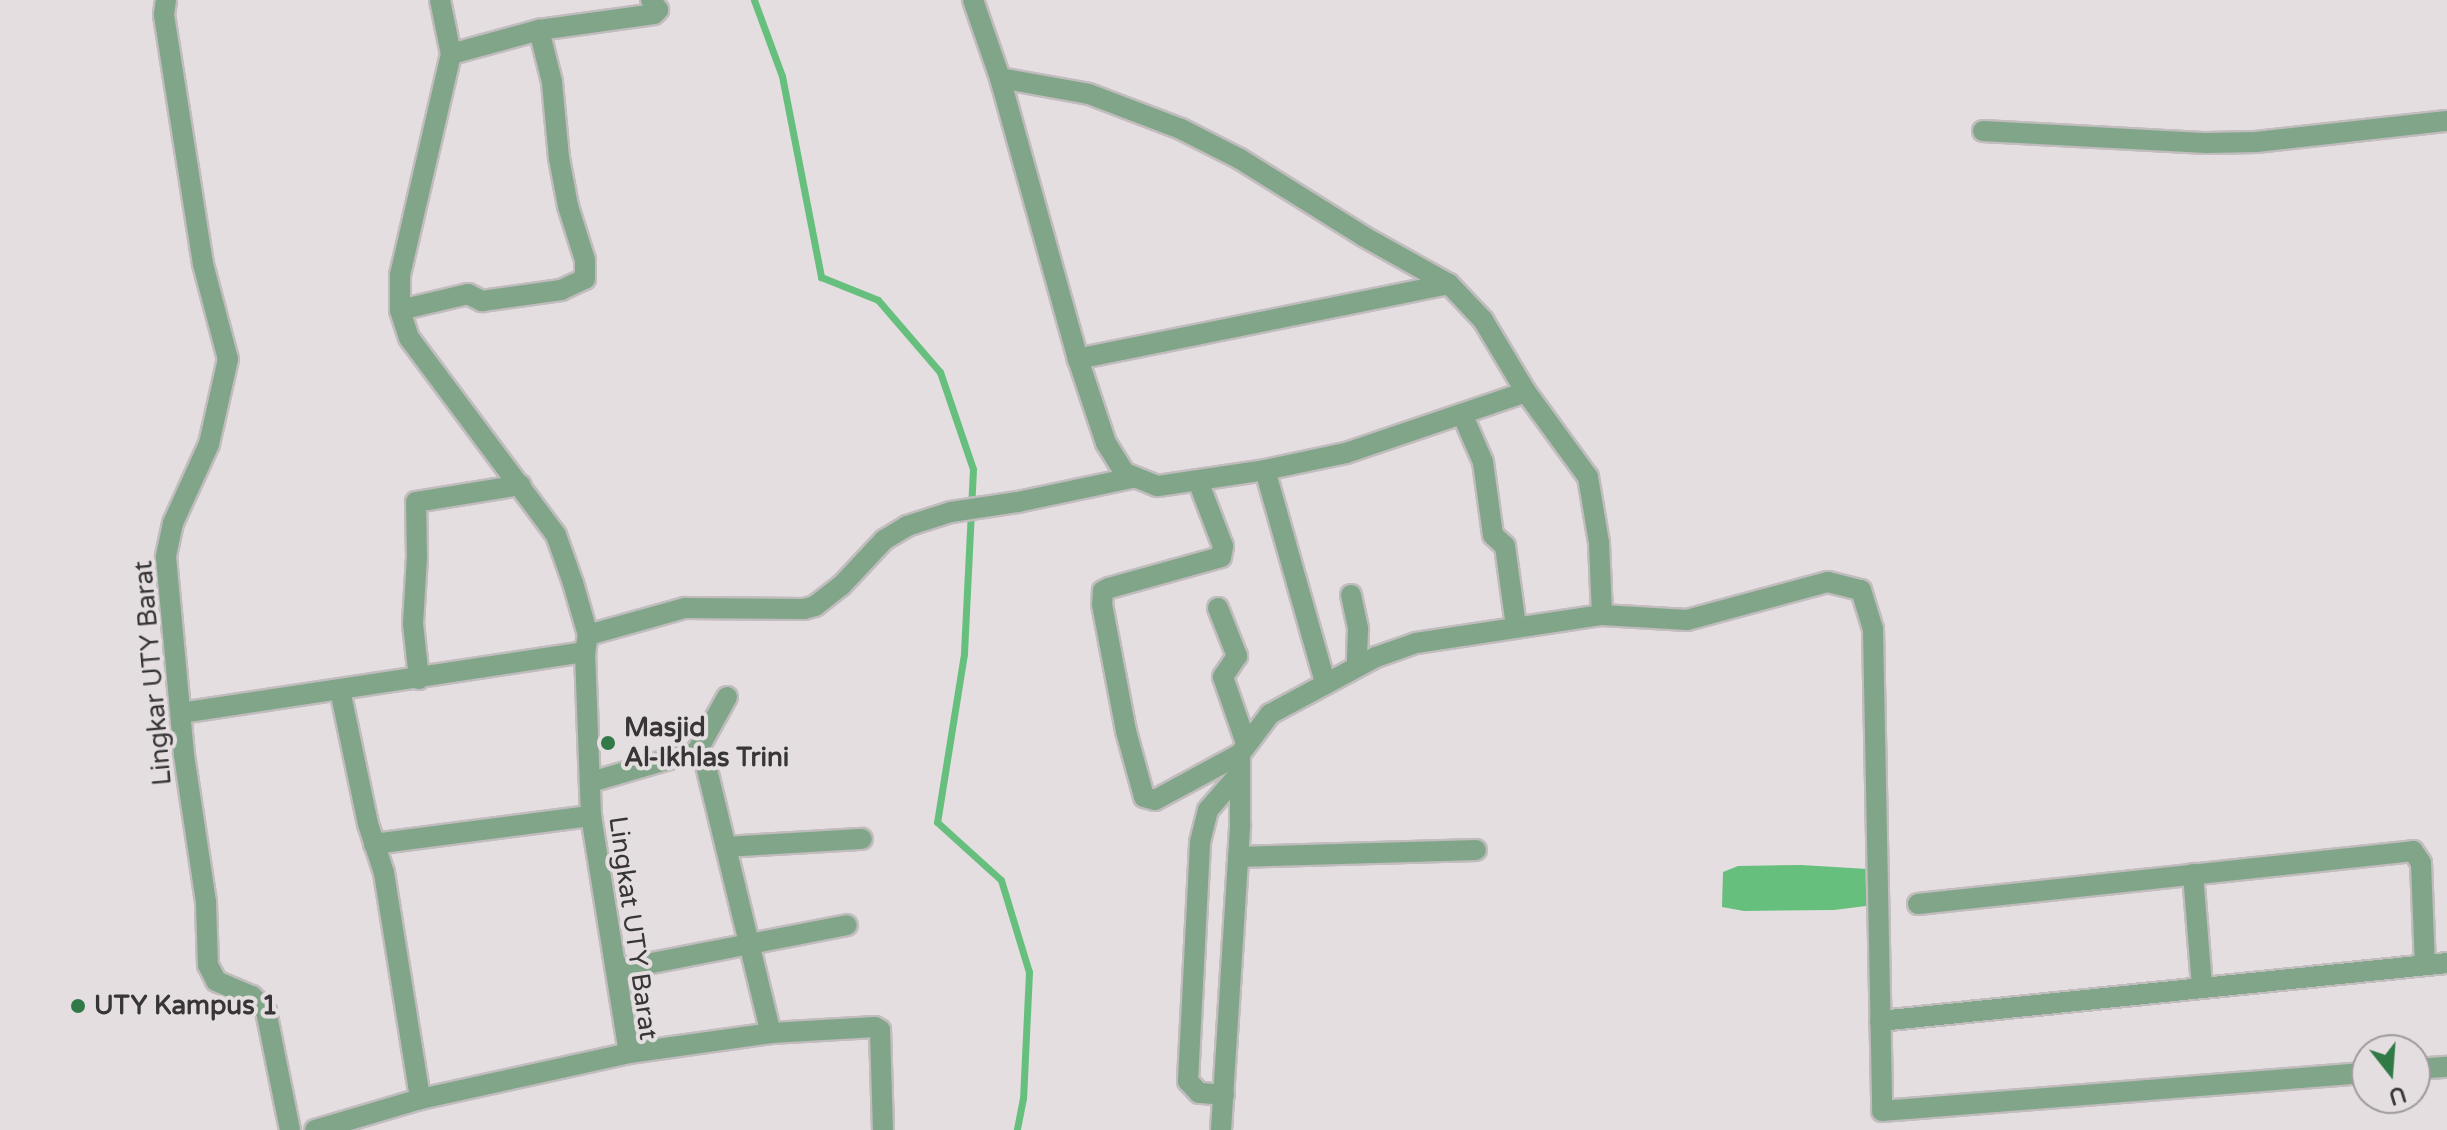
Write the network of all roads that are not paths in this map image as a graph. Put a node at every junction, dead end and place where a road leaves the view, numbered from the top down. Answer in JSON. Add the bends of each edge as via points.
{"nodes":[{"id":1,"x":166,"y":0,"type":"edge"},
{"id":2,"x":440,"y":0,"type":"edge"},
{"id":3,"x":651,"y":0,"type":"edge"},
{"id":4,"x":973,"y":0,"type":"edge"},
{"id":5,"x":539,"y":30,"type":"junction"},
{"id":6,"x":451,"y":54,"type":"junction"},
{"id":7,"x":1000,"y":78,"type":"junction"},
{"id":8,"x":2447,"y":121,"type":"edge"},
{"id":9,"x":1983,"y":131,"type":"dead end"},
{"id":10,"x":1449,"y":284,"type":"junction"},
{"id":11,"x":400,"y":310,"type":"junction"},
{"id":12,"x":1078,"y":359,"type":"junction"},
{"id":13,"x":1526,"y":392,"type":"junction"},
{"id":14,"x":1463,"y":416,"type":"junction"},
{"id":15,"x":1265,"y":470,"type":"junction"},
{"id":16,"x":1132,"y":478,"type":"junction"},
{"id":17,"x":1198,"y":481,"type":"junction"},
{"id":18,"x":521,"y":485,"type":"junction"},
{"id":19,"x":1351,"y":595,"type":"dead end"},
{"id":20,"x":1218,"y":608,"type":"dead end"},
{"id":21,"x":1602,"y":615,"type":"junction"},
{"id":22,"x":1516,"y":626,"type":"junction"},
{"id":23,"x":586,"y":644,"type":"junction"},
{"id":24,"x":1357,"y":666,"type":"junction"},
{"id":25,"x":419,"y":679,"type":"junction"},
{"id":26,"x":1325,"y":682,"type":"junction"},
{"id":27,"x":340,"y":690,"type":"junction"},
{"id":28,"x":727,"y":697,"type":"dead end"},
{"id":29,"x":181,"y":713,"type":"junction"},
{"id":30,"x":696,"y":753,"type":"junction"},
{"id":31,"x":1242,"y":757,"type":"junction"},
{"id":32,"x":591,"y":782,"type":"junction"},
{"id":33,"x":591,"y":816,"type":"junction"},
{"id":34,"x":862,"y":839,"type":"dead end"},
{"id":35,"x":374,"y":844,"type":"junction"},
{"id":36,"x":726,"y":847,"type":"junction"},
{"id":37,"x":1476,"y":850,"type":"dead end"},
{"id":38,"x":1238,"y":857,"type":"junction"},
{"id":39,"x":2193,"y":874,"type":"junction"},
{"id":40,"x":1918,"y":904,"type":"dead end"},
{"id":41,"x":847,"y":925,"type":"dead end"},
{"id":42,"x":752,"y":945,"type":"junction"},
{"id":43,"x":2447,"y":963,"type":"edge"},
{"id":44,"x":2425,"y":965,"type":"junction"},
{"id":45,"x":616,"y":970,"type":"junction"},
{"id":46,"x":2202,"y":985,"type":"junction"},
{"id":47,"x":1195,"y":988,"type":"junction"},
{"id":48,"x":1230,"y":992,"type":"junction"},
{"id":49,"x":1880,"y":1021,"type":"junction"},
{"id":50,"x":771,"y":1033,"type":"junction"},
{"id":51,"x":629,"y":1053,"type":"junction"},
{"id":52,"x":2351,"y":1074,"type":"edge"},
{"id":53,"x":1224,"y":1095,"type":"junction"},
{"id":54,"x":420,"y":1099,"type":"junction"},
{"id":55,"x":290,"y":1130,"type":"edge"},
{"id":56,"x":315,"y":1130,"type":"edge"},
{"id":57,"x":883,"y":1130,"type":"edge"},
{"id":58,"x":1221,"y":1130,"type":"edge"}],
"edges":[{"from":1,"to":29,"type":"street","name":"Lingkar UTY Barat","via":[[164,15],[203,264],[228,359],[209,444],[168,541],[169,609]]},
{"from":2,"to":6,"type":"street"},
{"from":3,"to":5,"type":"street","via":[[658,10],[654,14]]},
{"from":4,"to":7,"type":"street"},
{"from":5,"to":6,"type":"street"},
{"from":5,"to":11,"type":"street","via":[[585,279],[561,290],[482,301],[468,294]]},
{"from":6,"to":11,"type":"street","via":[[400,275]]},
{"from":7,"to":10,"type":"street","via":[[1089,94],[1181,129]]},
{"from":7,"to":12,"type":"street"},
{"from":8,"to":9,"type":"street","via":[[2219,143]]},
{"from":10,"to":12,"type":"street"},
{"from":10,"to":13,"type":"street","via":[[1483,320]]},
{"from":11,"to":18,"type":"street","via":[[409,338]]},
{"from":12,"to":16,"type":"street","via":[[1113,459]]},
{"from":13,"to":14,"type":"street"},
{"from":13,"to":21,"type":"street","via":[[1588,477],[1599,543]]},
{"from":14,"to":15,"type":"street","via":[[1346,453]]},
{"from":14,"to":22,"type":"street","via":[[1483,462],[1493,535],[1505,546]]},
{"from":15,"to":17,"type":"street"},
{"from":15,"to":26,"type":"street"},
{"from":16,"to":17,"type":"street","via":[[1158,486]]},
{"from":16,"to":23,"type":"street","via":[[951,512],[907,526],[884,540],[815,606],[792,611],[685,608]]},
{"from":17,"to":31,"type":"street","via":[[1223,546],[1221,557],[1109,588],[1103,591],[1102,604],[1144,797],[1155,800]]},
{"from":18,"to":23,"type":"street","via":[[556,535]]},
{"from":18,"to":25,"type":"street","via":[[416,502],[413,624]]},
{"from":19,"to":24,"type":"street","via":[[1358,629]]},
{"from":20,"to":31,"type":"street","via":[[1237,656],[1223,677]]},
{"from":21,"to":22,"type":"street"},
{"from":21,"to":49,"type":"street","via":[[1687,620],[1813,583],[1861,590],[1875,647]]},
{"from":22,"to":24,"type":"street","via":[[1416,643]]},
{"from":23,"to":25,"type":"street"},
{"from":23,"to":32,"type":"street","name":"Lingkat UTY Barat"},
{"from":24,"to":26,"type":"street"},
{"from":25,"to":27,"type":"street"},
{"from":26,"to":31,"type":"street","via":[[1270,714]]},
{"from":27,"to":29,"type":"street"},
{"from":27,"to":35,"type":"street"},
{"from":28,"to":30,"type":"street"},
{"from":29,"to":55,"type":"street","name":"Lingkar UTY Barat","via":[[206,903],[208,965],[216,981],[252,996],[266,1011]]},
{"from":30,"to":32,"type":"street"},
{"from":30,"to":36,"type":"street","via":[[706,761]]},
{"from":31,"to":38,"type":"street"},
{"from":31,"to":47,"type":"street","via":[[1203,826]]},
{"from":32,"to":33,"type":"street","name":"Lingkat UTY Barat"},
{"from":33,"to":35,"type":"street"},
{"from":33,"to":45,"type":"street","name":"Lingkat UTY Barat"},
{"from":34,"to":36,"type":"street"},
{"from":35,"to":54,"type":"street","via":[[384,873]]},
{"from":36,"to":42,"type":"street"},
{"from":37,"to":38,"type":"street"},
{"from":38,"to":48,"type":"street"},
{"from":39,"to":40,"type":"street"},
{"from":39,"to":44,"type":"street","via":[[2413,851],[2421,863]]},
{"from":39,"to":46,"type":"street"},
{"from":41,"to":42,"type":"street"},
{"from":42,"to":45,"type":"street"},
{"from":42,"to":50,"type":"street"},
{"from":43,"to":44,"type":"street"},
{"from":44,"to":46,"type":"street"},
{"from":45,"to":51,"type":"street","name":"Lingkat UTY Barat"},
{"from":46,"to":49,"type":"street"},
{"from":47,"to":48,"type":"street"},
{"from":47,"to":53,"type":"street","via":[[1188,1081],[1199,1093]]},
{"from":48,"to":53,"type":"street"},
{"from":49,"to":52,"type":"street","via":[[1882,1111]]},
{"from":50,"to":51,"type":"street"},
{"from":50,"to":57,"type":"street","via":[[879,1029]]},
{"from":51,"to":54,"type":"street","name":"Lingkat UTY Barat"},
{"from":53,"to":58,"type":"street"},
{"from":54,"to":56,"type":"street","name":"Lingkat UTY Barat"}]}
